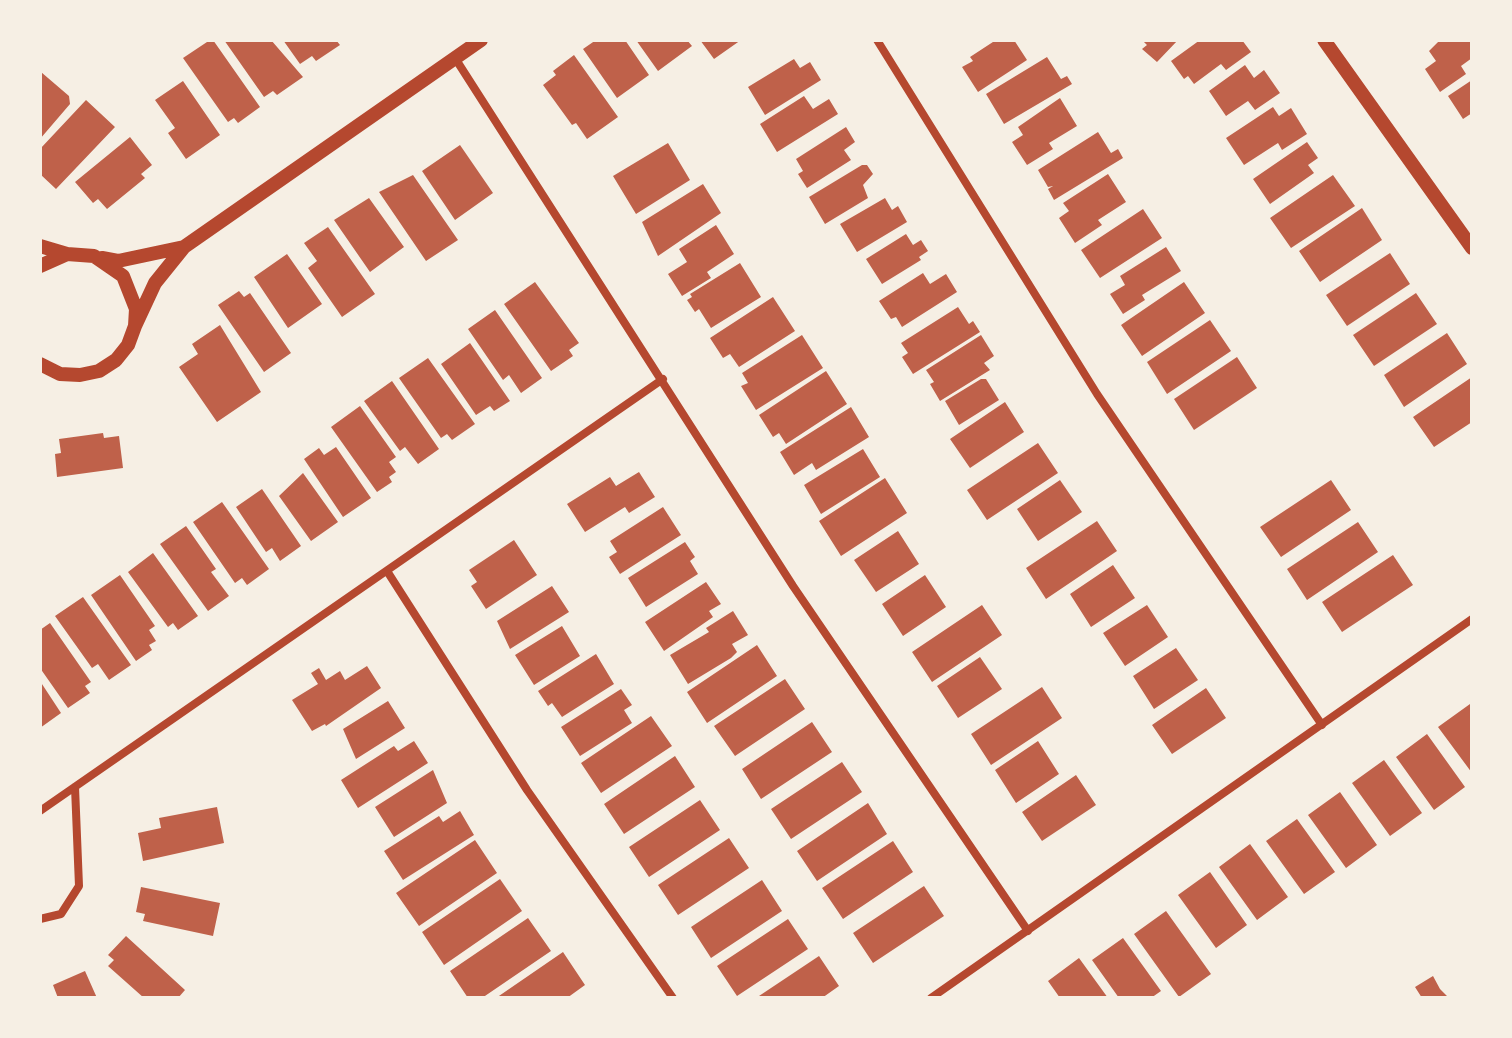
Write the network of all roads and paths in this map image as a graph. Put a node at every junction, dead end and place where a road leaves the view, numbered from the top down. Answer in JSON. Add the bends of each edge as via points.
{"nodes":[{"id":1,"x":481,"y":40,"type":"edge"},
{"id":2,"x":877,"y":40,"type":"edge"},
{"id":3,"x":1324,"y":40,"type":"edge"},
{"id":4,"x":455,"y":58,"type":"junction"},
{"id":5,"x":40,"y":246,"type":"edge"},
{"id":6,"x":184,"y":247,"type":"junction"},
{"id":7,"x":1472,"y":248,"type":"edge"},
{"id":8,"x":67,"y":254,"type":"junction"},
{"id":9,"x":94,"y":256,"type":"junction"},
{"id":10,"x":40,"y":266,"type":"edge"},
{"id":11,"x":135,"y":326,"type":"junction"},
{"id":12,"x":40,"y":364,"type":"edge"},
{"id":13,"x":40,"y":373,"type":"edge"},
{"id":14,"x":60,"y":374,"type":"junction"},
{"id":15,"x":663,"y":379,"type":"junction"},
{"id":16,"x":387,"y":571,"type":"junction"},
{"id":17,"x":1472,"y":619,"type":"edge"},
{"id":18,"x":1322,"y":725,"type":"junction"},
{"id":19,"x":75,"y":787,"type":"junction"},
{"id":20,"x":40,"y":811,"type":"edge"},
{"id":21,"x":40,"y":919,"type":"edge"},
{"id":22,"x":1028,"y":931,"type":"junction"},
{"id":23,"x":673,"y":998,"type":"edge"},
{"id":24,"x":931,"y":998,"type":"edge"}],
"edges":[{"from":1,"to":4,"type":"street"},
{"from":2,"to":18,"type":"street","via":[[1097,394]]},
{"from":3,"to":7,"type":"street"},
{"from":4,"to":6,"type":"street"},
{"from":4,"to":15,"type":"street"},
{"from":5,"to":8,"type":"street"},
{"from":6,"to":9,"type":"street","via":[[118,261]]},
{"from":6,"to":11,"type":"street","via":[[155,283]]},
{"from":8,"to":9,"type":"street"},
{"from":8,"to":10,"type":"street"},
{"from":9,"to":11,"type":"street","via":[[116,270],[132,291]]},
{"from":11,"to":14,"type":"street","via":[[116,360],[99,371]]},
{"from":12,"to":14,"type":"street"},
{"from":13,"to":14,"type":"street"},
{"from":15,"to":16,"type":"street"},
{"from":15,"to":22,"type":"street","via":[[793,586]]},
{"from":16,"to":19,"type":"street"},
{"from":16,"to":23,"type":"street","via":[[527,790]]},
{"from":17,"to":18,"type":"street"},
{"from":18,"to":22,"type":"street"},
{"from":19,"to":20,"type":"street"},
{"from":19,"to":21,"type":"street","via":[[79,886],[61,914]]},
{"from":22,"to":24,"type":"street"}]}
